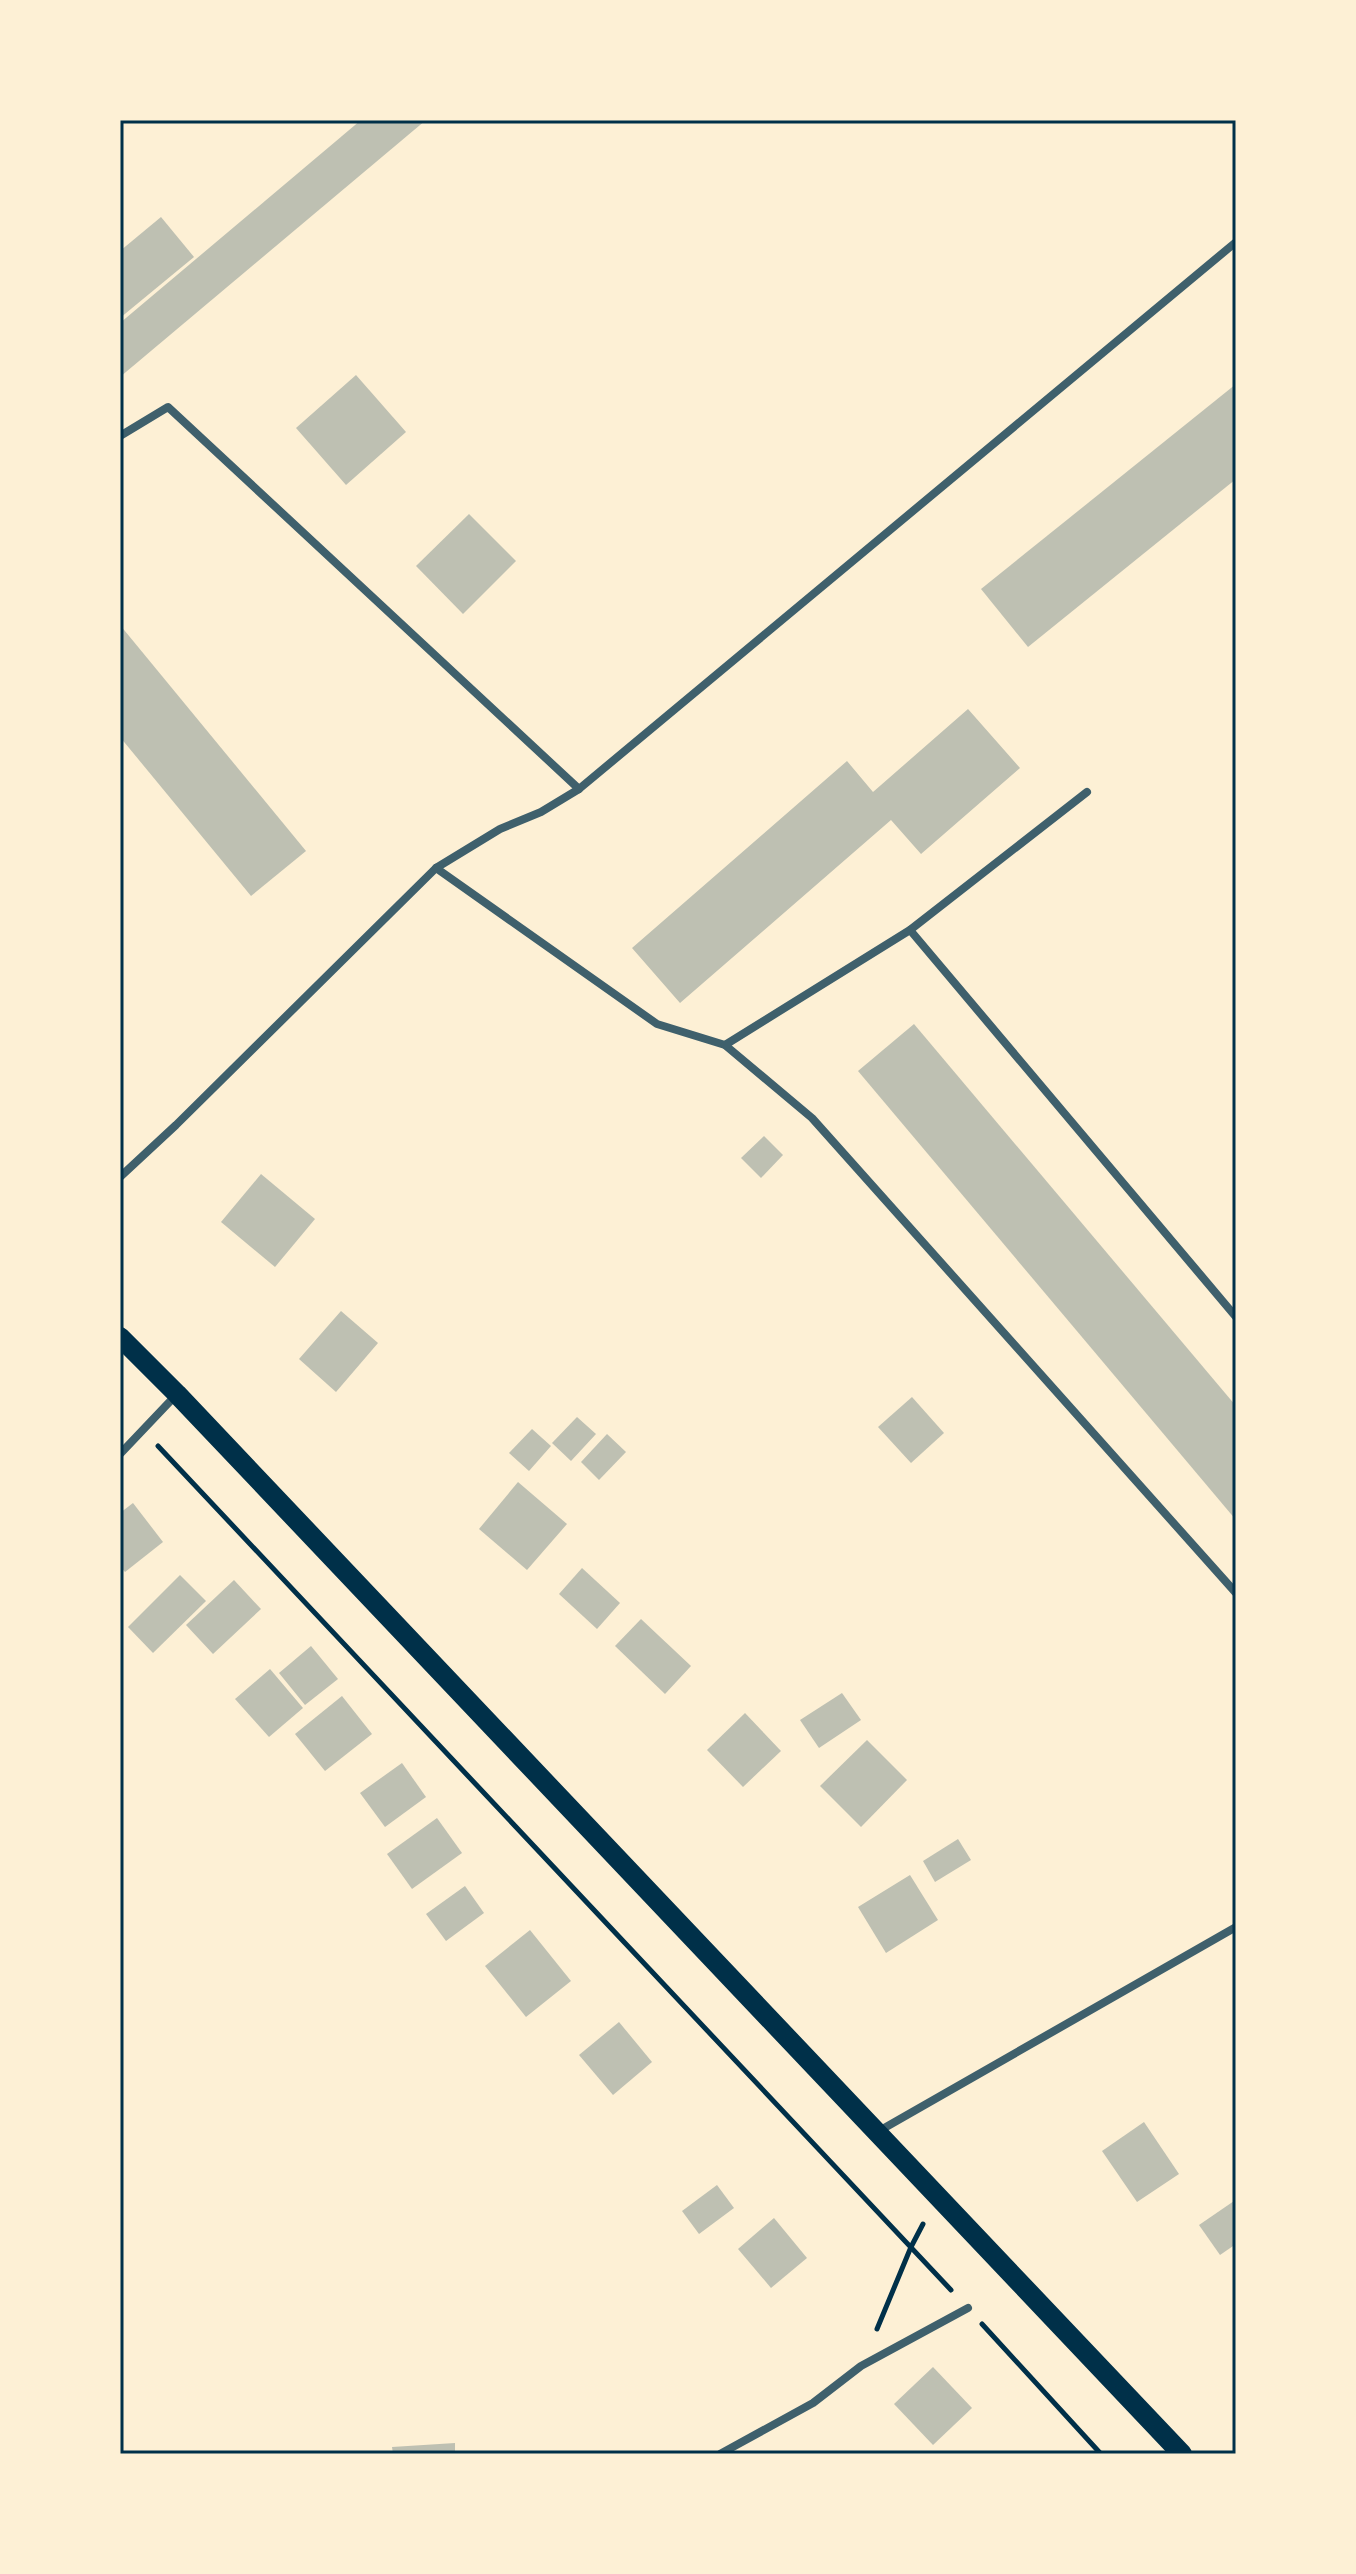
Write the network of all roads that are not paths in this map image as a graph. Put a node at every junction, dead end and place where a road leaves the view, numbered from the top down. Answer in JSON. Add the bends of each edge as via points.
{"nodes":[{"id":1,"x":1236,"y":242,"type":"edge"},
{"id":2,"x":120,"y":436,"type":"edge"},
{"id":3,"x":579,"y":789,"type":"junction"},
{"id":4,"x":1087,"y":792,"type":"dead end"},
{"id":5,"x":436,"y":868,"type":"junction"},
{"id":6,"x":910,"y":930,"type":"junction"},
{"id":7,"x":725,"y":1045,"type":"junction"},
{"id":8,"x":120,"y":1177,"type":"edge"},
{"id":9,"x":1236,"y":1317,"type":"edge"},
{"id":10,"x":120,"y":1337,"type":"edge"},
{"id":11,"x":177,"y":1394,"type":"junction"},
{"id":12,"x":120,"y":1454,"type":"edge"},
{"id":13,"x":1236,"y":1593,"type":"edge"},
{"id":14,"x":1236,"y":1927,"type":"edge"},
{"id":15,"x":878,"y":2131,"type":"junction"},
{"id":16,"x":968,"y":2308,"type":"road end"},
{"id":17,"x":720,"y":2454,"type":"edge"},
{"id":18,"x":1182,"y":2454,"type":"edge"}],
"edges":[{"from":1,"to":3,"type":"street"},
{"from":2,"to":3,"type":"street","via":[[168,407]]},
{"from":3,"to":5,"type":"street"},
{"from":4,"to":6,"type":"street"},
{"from":5,"to":7,"type":"street","via":[[657,1024]]},
{"from":5,"to":8,"type":"street"},
{"from":6,"to":7,"type":"street"},
{"from":6,"to":9,"type":"street"},
{"from":7,"to":13,"type":"street","via":[[812,1118]]},
{"from":10,"to":11,"type":"main road"},
{"from":11,"to":12,"type":"street"},
{"from":11,"to":15,"type":"main road"},
{"from":14,"to":15,"type":"street"},
{"from":15,"to":18,"type":"main road"},
{"from":16,"to":17,"type":"street","via":[[861,2366],[813,2403]]}]}
